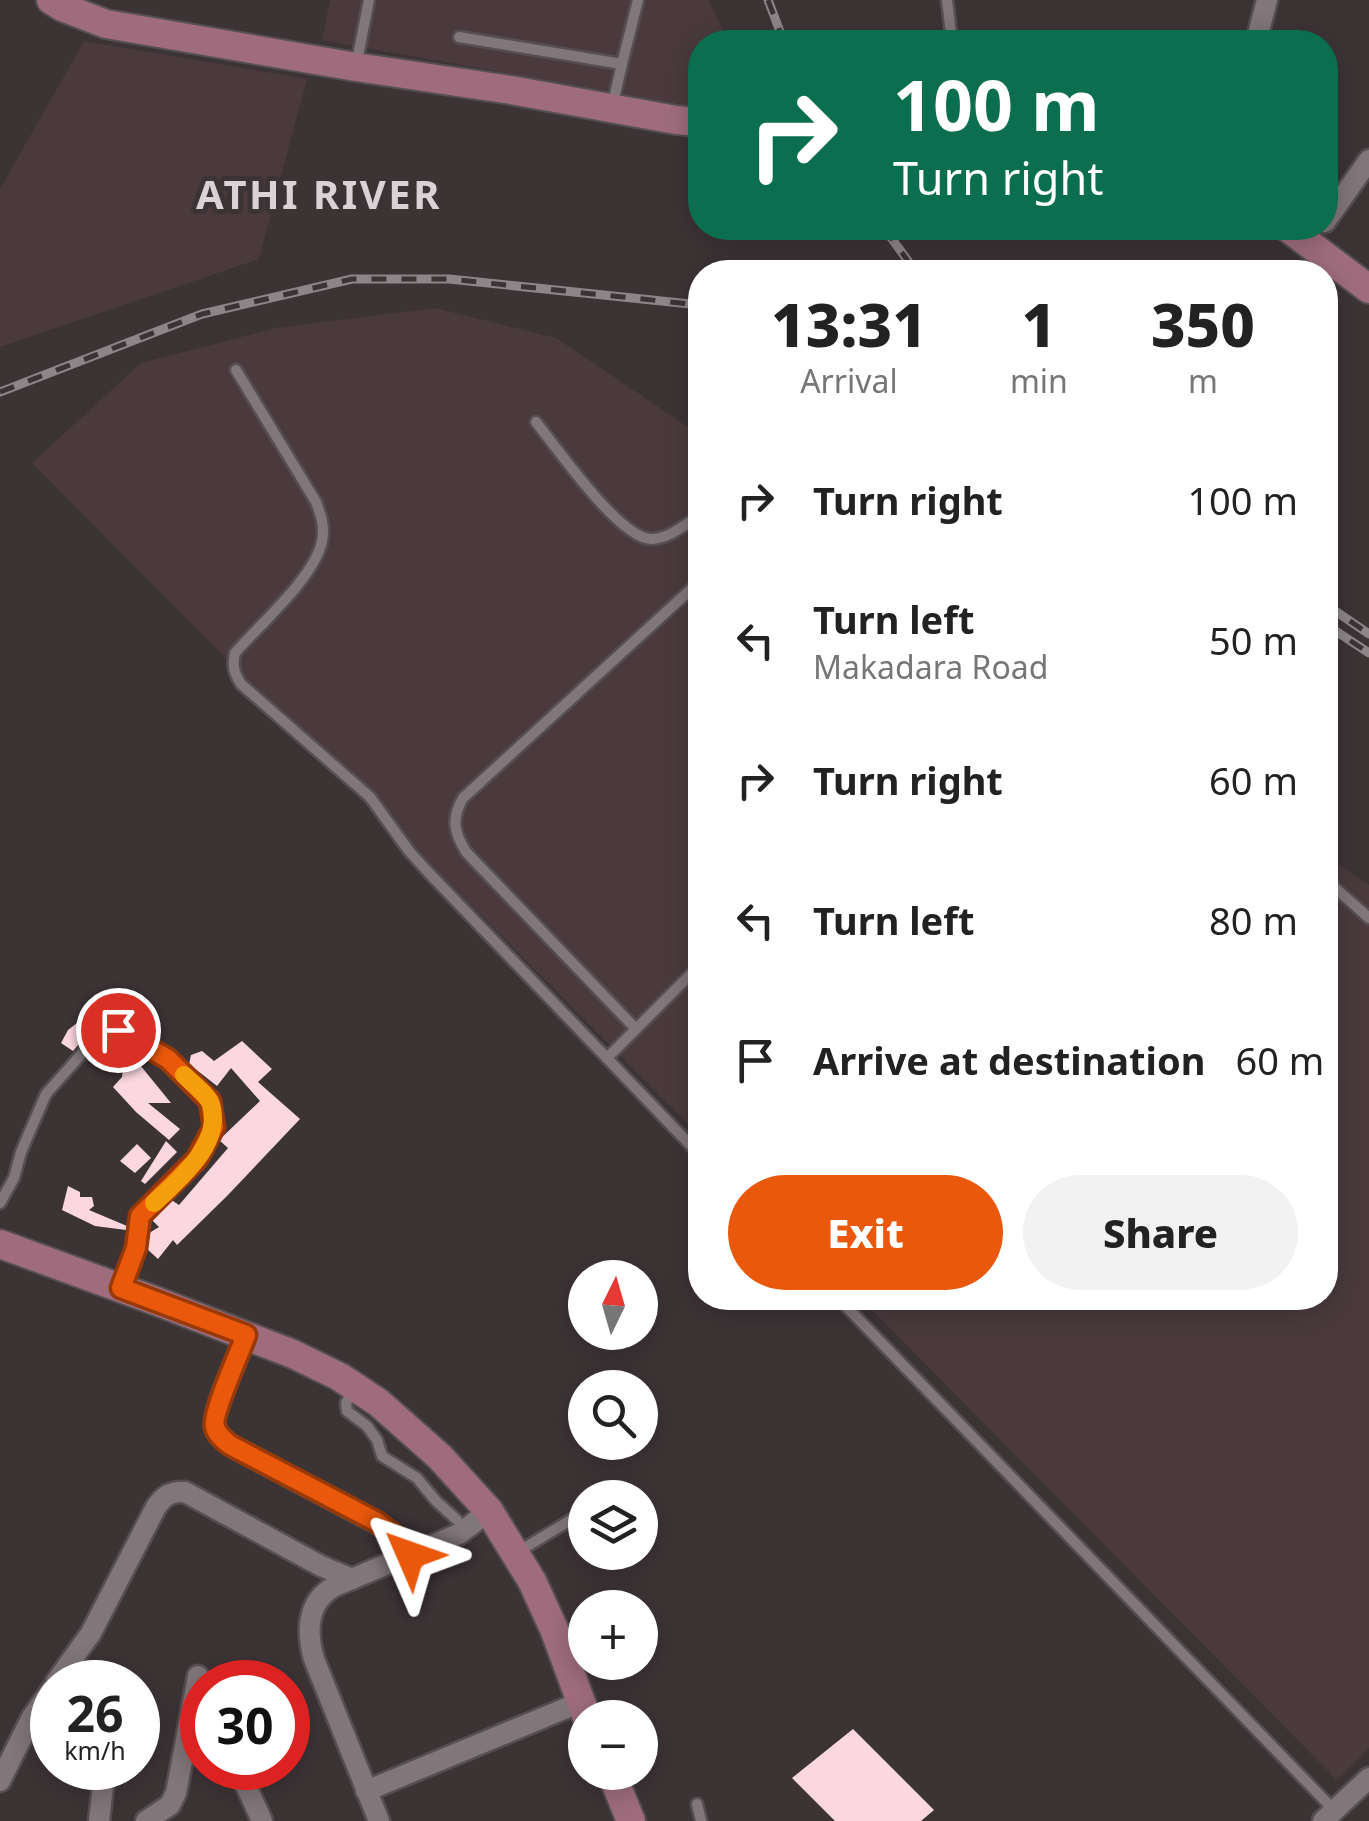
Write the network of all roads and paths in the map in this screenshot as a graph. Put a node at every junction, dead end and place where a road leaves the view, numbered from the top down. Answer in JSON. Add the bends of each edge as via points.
{"nodes":[{"id":1,"x":51,"y":0,"type":"edge"},
{"id":2,"x":368,"y":0,"type":"edge"},
{"id":3,"x":638,"y":0,"type":"edge"},
{"id":4,"x":947,"y":0,"type":"edge"},
{"id":5,"x":1268,"y":0,"type":"edge"},
{"id":6,"x":951,"y":30,"type":"edge"},
{"id":7,"x":1259,"y":30,"type":"edge"},
{"id":8,"x":459,"y":36,"type":"dead end"},
{"id":9,"x":622,"y":64,"type":"junction"},
{"id":10,"x":356,"y":67,"type":"junction"},
{"id":11,"x":612,"y":109,"type":"junction"},
{"id":12,"x":688,"y":121,"type":"edge"},
{"id":13,"x":1369,"y":160,"type":"edge"},
{"id":14,"x":1338,"y":197,"type":"edge"},
{"id":15,"x":1321,"y":240,"type":"edge"},
{"id":16,"x":1369,"y":289,"type":"edge"},
{"id":17,"x":236,"y":370,"type":"dead end"},
{"id":18,"x":536,"y":422,"type":"dead end"},
{"id":19,"x":688,"y":523,"type":"edge"},
{"id":20,"x":688,"y":592,"type":"edge"},
{"id":21,"x":1338,"y":891,"type":"edge"},
{"id":22,"x":1369,"y":918,"type":"edge"},
{"id":23,"x":688,"y":976,"type":"edge"},
{"id":24,"x":636,"y":1029,"type":"junction"},
{"id":25,"x":607,"y":1058,"type":"junction"},
{"id":26,"x":688,"y":1142,"type":"edge"},
{"id":27,"x":0,"y":1204,"type":"edge"},
{"id":28,"x":0,"y":1244,"type":"edge"},
{"id":29,"x":121,"y":1288,"type":"junction"},
{"id":30,"x":849,"y":1310,"type":"edge"},
{"id":31,"x":246,"y":1335,"type":"junction"},
{"id":32,"x":356,"y":1386,"type":"junction"},
{"id":33,"x":490,"y":1511,"type":"junction"},
{"id":34,"x":457,"y":1520,"type":"dead end"},
{"id":35,"x":568,"y":1522,"type":"edge"},
{"id":36,"x":516,"y":1553,"type":"junction"},
{"id":37,"x":410,"y":1555,"type":"junction"},
{"id":38,"x":352,"y":1579,"type":"junction"},
{"id":39,"x":72,"y":1660,"type":"edge"},
{"id":40,"x":580,"y":1700,"type":"edge"},
{"id":41,"x":568,"y":1716,"type":"edge"},
{"id":42,"x":30,"y":1721,"type":"edge"},
{"id":43,"x":180,"y":1770,"type":"edge"},
{"id":44,"x":1369,"y":1778,"type":"edge"},
{"id":45,"x":0,"y":1781,"type":"edge"},
{"id":46,"x":102,"y":1790,"type":"edge"},
{"id":47,"x":248,"y":1790,"type":"edge"},
{"id":48,"x":618,"y":1790,"type":"edge"},
{"id":49,"x":366,"y":1791,"type":"junction"},
{"id":50,"x":697,"y":1804,"type":"dead end"},
{"id":51,"x":1329,"y":1816,"type":"edge"},
{"id":52,"x":99,"y":1821,"type":"edge"},
{"id":53,"x":146,"y":1821,"type":"edge"},
{"id":54,"x":262,"y":1821,"type":"edge"},
{"id":55,"x":379,"y":1821,"type":"edge"},
{"id":56,"x":631,"y":1821,"type":"edge"},
{"id":57,"x":701,"y":1821,"type":"edge"}],
"edges":[{"from":1,"to":10,"type":"main road","via":[[106,24]]},
{"from":2,"to":10,"type":"lane"},
{"from":3,"to":9,"type":"lane"},
{"from":4,"to":6,"type":"lane"},
{"from":5,"to":7,"type":"street"},
{"from":8,"to":9,"type":"lane"},
{"from":9,"to":11,"type":"lane"},
{"from":10,"to":11,"type":"main road"},
{"from":11,"to":12,"type":"main road"},
{"from":13,"to":14,"type":"street"},
{"from":15,"to":16,"type":"main road"},
{"from":17,"to":25,"type":"lane","via":[[316,502],[323,538],[314,566],[235,653],[235,674],[370,797],[428,872]]},
{"from":18,"to":19,"type":"lane","via":[[633,534],[668,536]]},
{"from":20,"to":24,"type":"lane","via":[[464,798],[454,823],[466,852]]},
{"from":21,"to":22,"type":"lane"},
{"from":23,"to":24,"type":"lane"},
{"from":24,"to":25,"type":"lane"},
{"from":25,"to":26,"type":"lane"},
{"from":27,"to":29,"type":"lane","via":[[46,1094],[102,1031],[118,1030],[168,1059],[210,1101],[214,1127],[197,1159],[140,1216]]},
{"from":28,"to":29,"type":"main road"},
{"from":29,"to":31,"type":"main road"},
{"from":30,"to":51,"type":"lane"},
{"from":31,"to":32,"type":"main road"},
{"from":31,"to":37,"type":"street","via":[[216,1413],[218,1434],[377,1522]]},
{"from":32,"to":33,"type":"main road","via":[[440,1457]]},
{"from":32,"to":34,"type":"lane","via":[[347,1411],[367,1426],[382,1456],[417,1478]]},
{"from":33,"to":36,"type":"main road"},
{"from":33,"to":37,"type":"street"},
{"from":35,"to":36,"type":"lane"},
{"from":36,"to":40,"type":"main road"},
{"from":37,"to":38,"type":"street"},
{"from":38,"to":39,"type":"street","via":[[173,1491],[156,1507]]},
{"from":38,"to":49,"type":"street","via":[[317,1600],[309,1638]]},
{"from":41,"to":49,"type":"street"},
{"from":42,"to":45,"type":"street"},
{"from":43,"to":53,"type":"street","via":[[170,1805]]},
{"from":44,"to":51,"type":"street"},
{"from":46,"to":52,"type":"street"},
{"from":47,"to":54,"type":"street"},
{"from":48,"to":56,"type":"main road"},
{"from":49,"to":55,"type":"street"},
{"from":50,"to":57,"type":"lane"}]}
